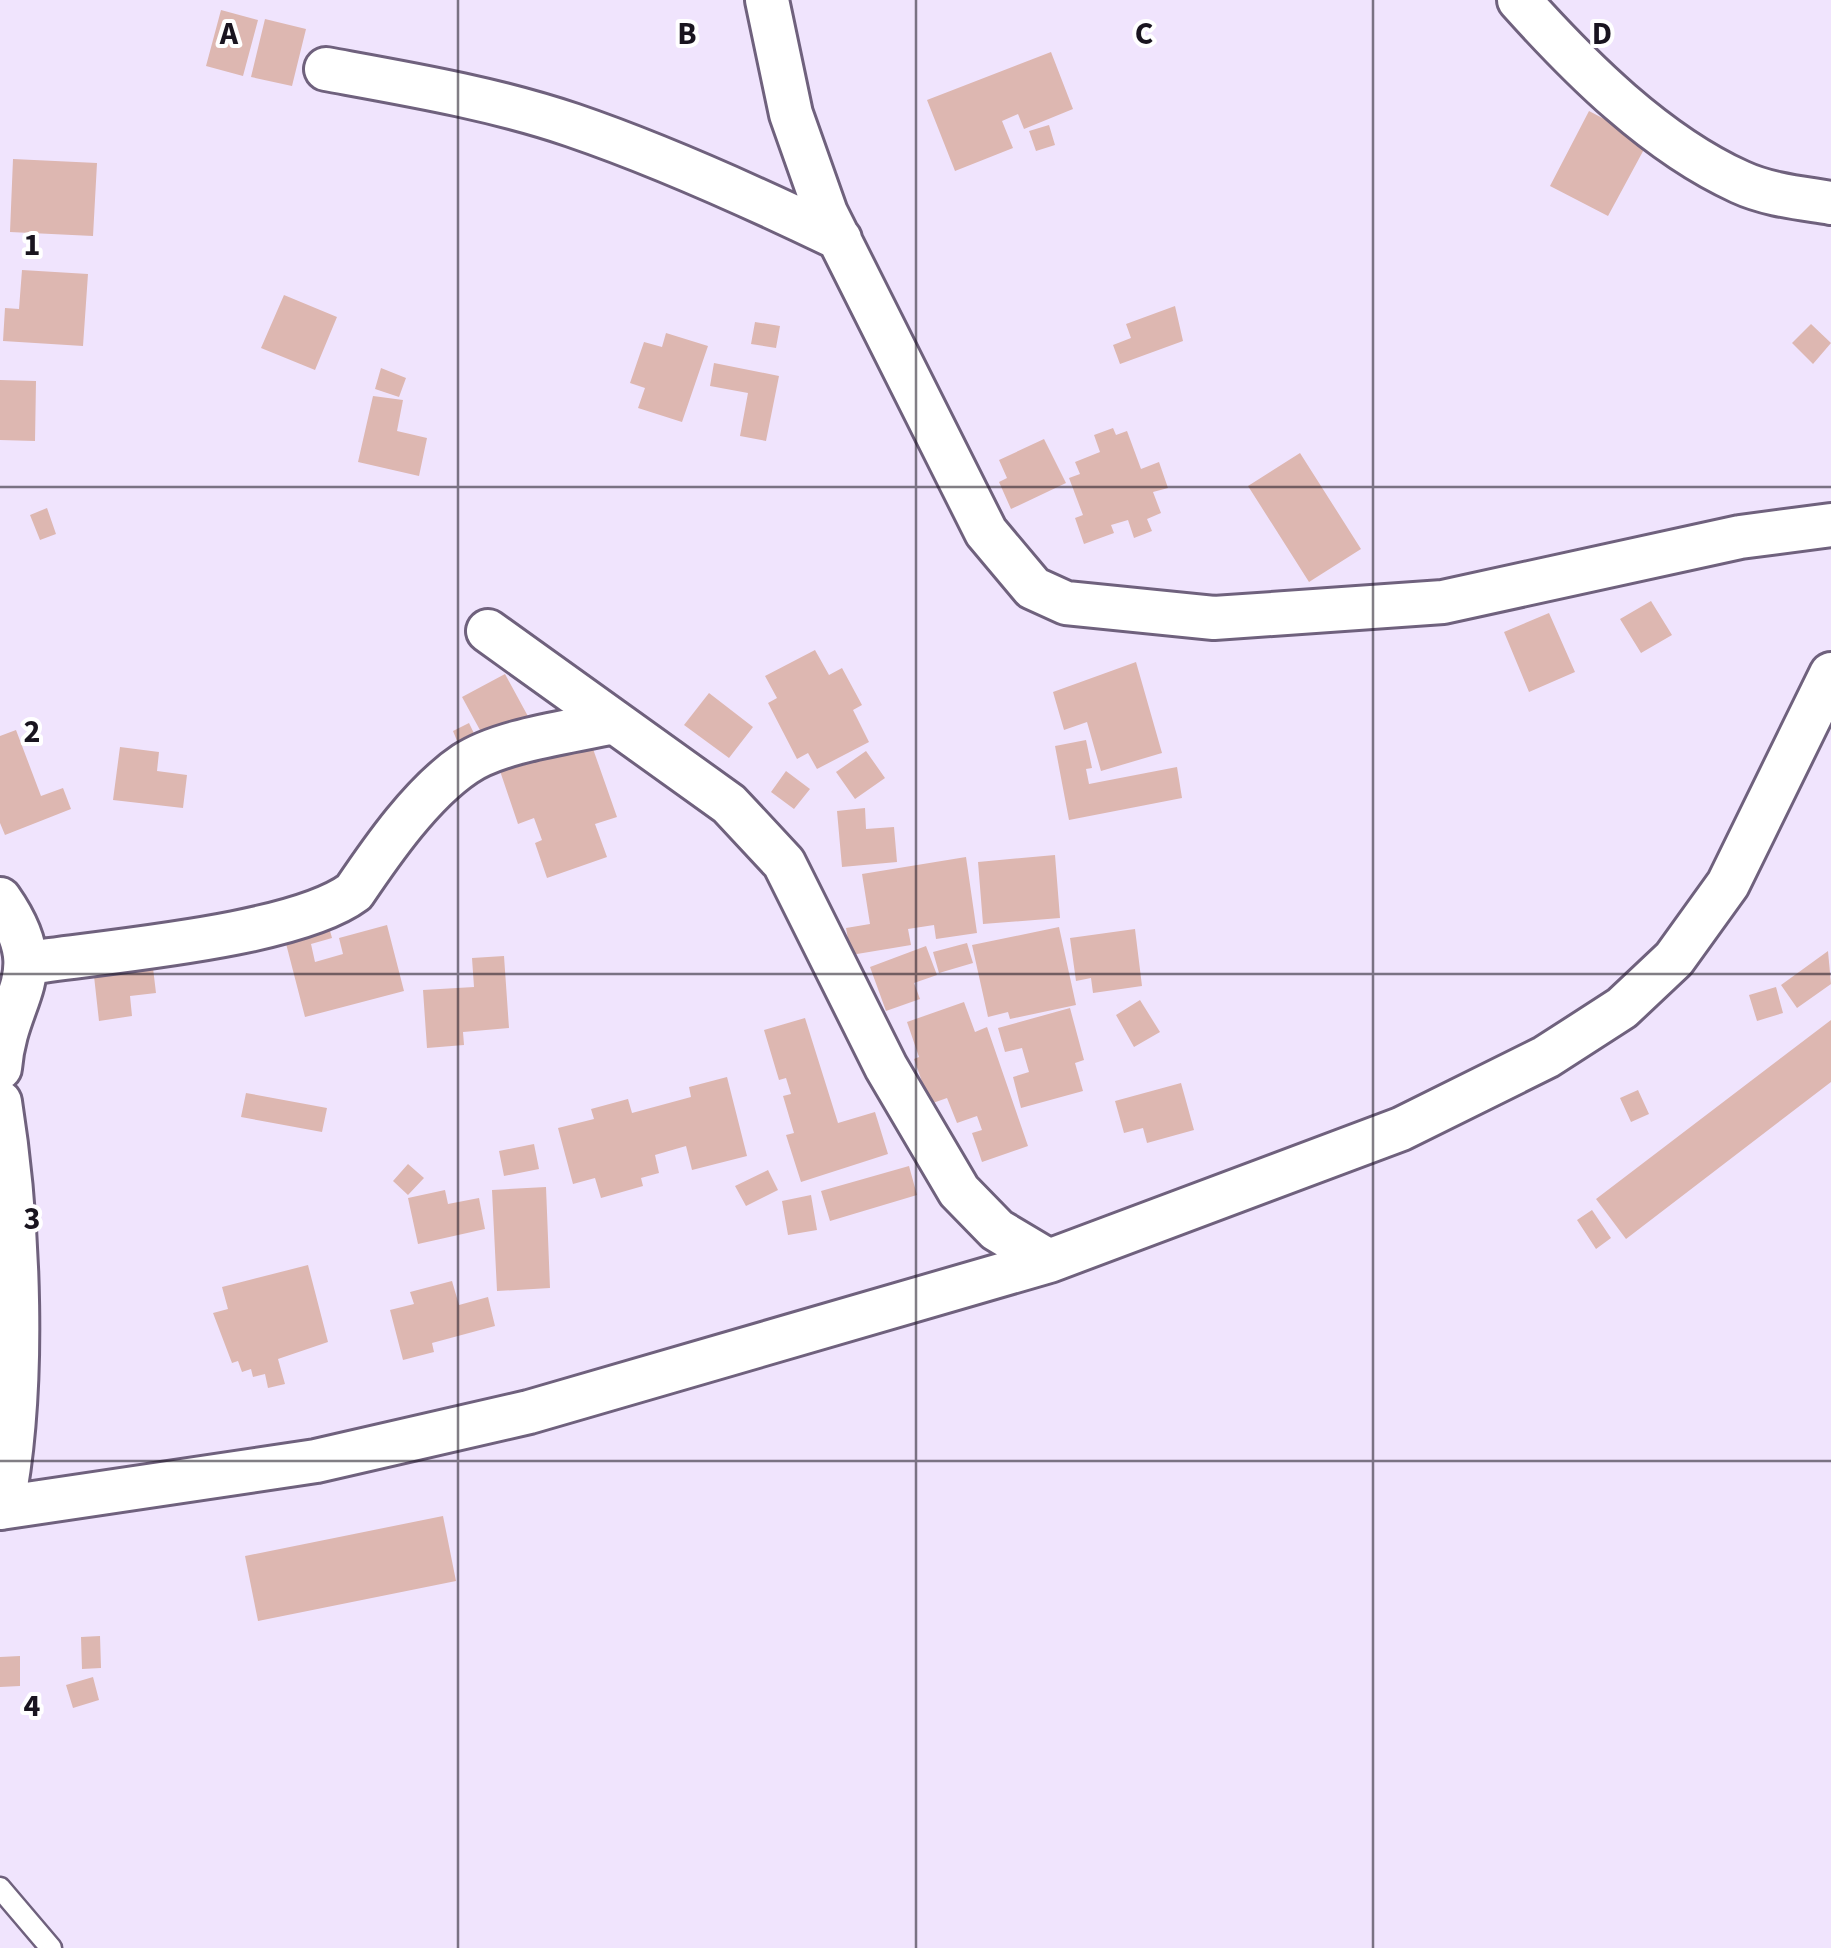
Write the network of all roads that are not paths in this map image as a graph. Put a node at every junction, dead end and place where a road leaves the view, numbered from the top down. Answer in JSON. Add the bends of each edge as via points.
{"nodes":[{"id":1,"x":768,"y":0,"type":"edge"},
{"id":2,"x":1519,"y":0,"type":"edge"},
{"id":3,"x":326,"y":69,"type":"dead end"},
{"id":4,"x":1831,"y":203,"type":"edge"},
{"id":5,"x":840,"y":239,"type":"junction"},
{"id":6,"x":1831,"y":525,"type":"edge"},
{"id":7,"x":488,"y":631,"type":"dead end"},
{"id":8,"x":1831,"y":674,"type":"edge"},
{"id":9,"x":612,"y":722,"type":"junction"},
{"id":10,"x":0,"y":899,"type":"edge"},
{"id":11,"x":28,"y":963,"type":"junction"},
{"id":12,"x":0,"y":1068,"type":"edge"},
{"id":13,"x":0,"y":1102,"type":"edge"},
{"id":14,"x":1049,"y":1261,"type":"junction"},
{"id":15,"x":1,"y":1508,"type":"edge"},
{"id":16,"x":0,"y":1888,"type":"edge"},
{"id":17,"x":52,"y":1948,"type":"edge"}],
"edges":[{"from":1,"to":5,"type":"street","via":[[791,114]]},
{"from":2,"to":4,"type":"street","via":[[1614,94],[1689,153],[1742,183]]},
{"from":3,"to":5,"type":"street","via":[[448,91],[572,125]]},
{"from":5,"to":6,"type":"street","via":[[986,532],[1033,588],[1066,602],[1214,618],[1443,602],[1740,537]]},
{"from":7,"to":9,"type":"street"},
{"from":8,"to":14,"type":"street","via":[[1728,884],[1674,959],[1622,1008],[1546,1057],[1401,1129]]},
{"from":9,"to":11,"type":"street","via":[[466,762],[338,904],[247,930]]},
{"from":9,"to":14,"type":"street","via":[[728,804],[784,863],[886,1067],[959,1191],[997,1230]]},
{"from":10,"to":11,"type":"street"},
{"from":11,"to":12,"type":"street","via":[[2,1040]]},
{"from":13,"to":15,"type":"street","via":[[16,1296]]},
{"from":14,"to":15,"type":"street","via":[[529,1412],[316,1461]]},
{"from":16,"to":17,"type":"lane"}]}
